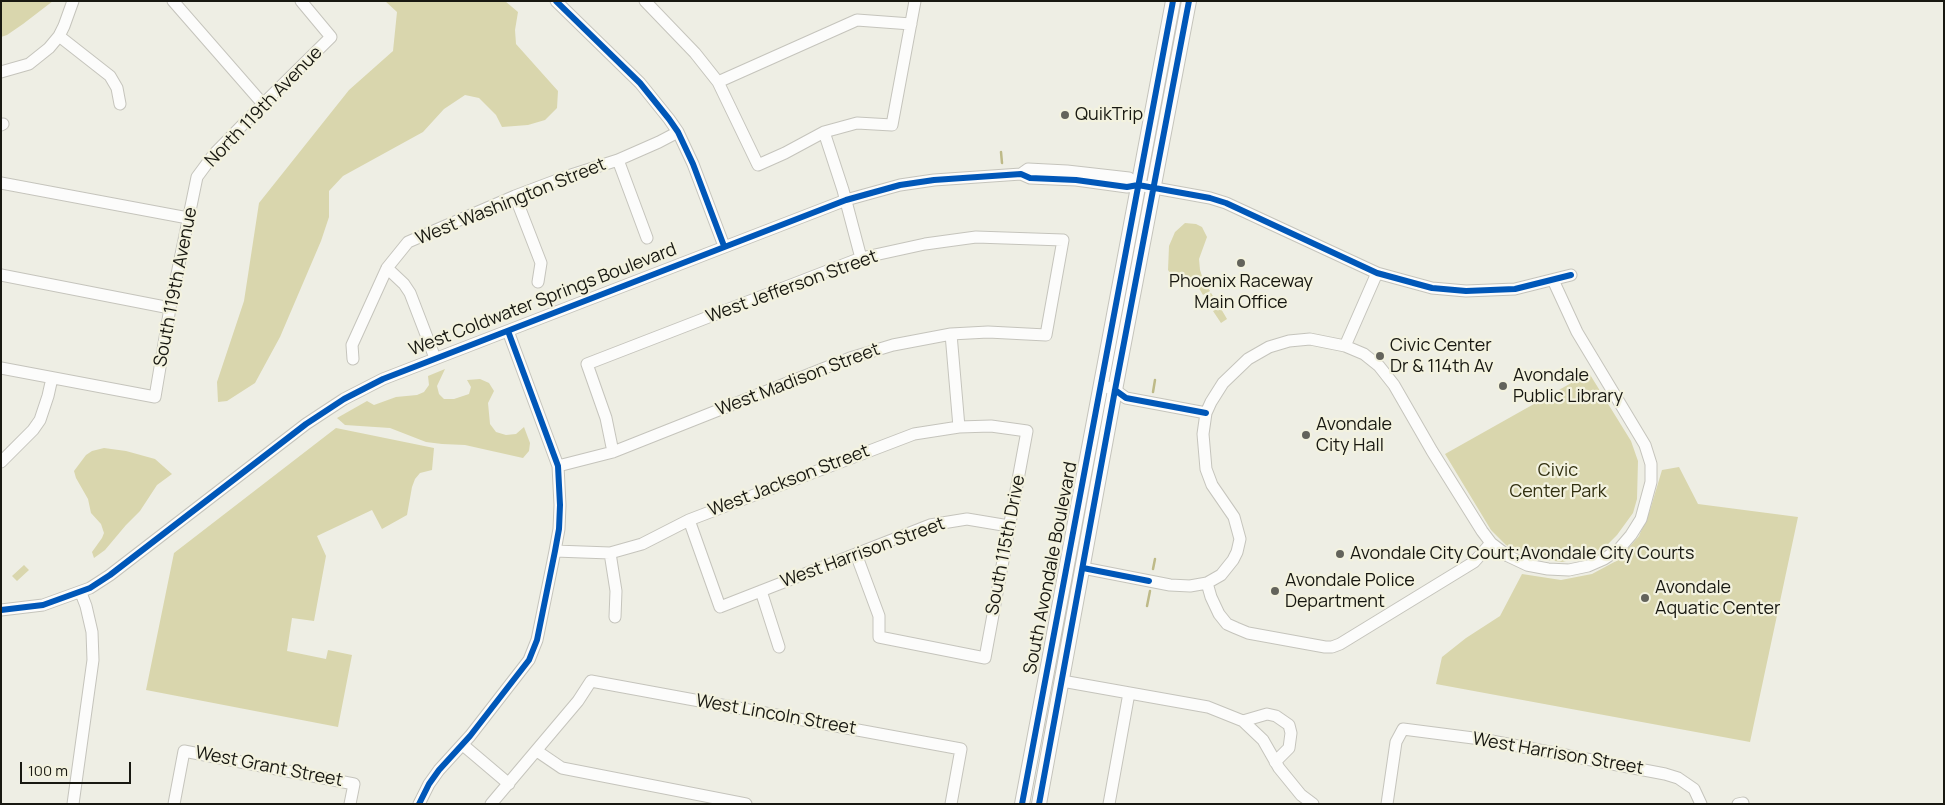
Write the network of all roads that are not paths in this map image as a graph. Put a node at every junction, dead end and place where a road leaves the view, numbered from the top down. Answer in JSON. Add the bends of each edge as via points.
{"nodes":[{"id":1,"x":73,"y":1,"type":"edge"},
{"id":2,"x":173,"y":1,"type":"edge"},
{"id":3,"x":300,"y":1,"type":"edge"},
{"id":4,"x":556,"y":1,"type":"edge"},
{"id":5,"x":645,"y":1,"type":"edge"},
{"id":6,"x":915,"y":1,"type":"edge"},
{"id":7,"x":1173,"y":1,"type":"edge"},
{"id":8,"x":1182,"y":1,"type":"edge"},
{"id":9,"x":1189,"y":1,"type":"edge"},
{"id":10,"x":911,"y":24,"type":"junction"},
{"id":11,"x":59,"y":36,"type":"junction"},
{"id":12,"x":1180,"y":54,"type":"junction"},
{"id":13,"x":1,"y":72,"type":"edge"},
{"id":14,"x":718,"y":82,"type":"junction"},
{"id":15,"x":120,"y":104,"type":"dead end"},
{"id":16,"x":262,"y":104,"type":"junction"},
{"id":17,"x":678,"y":132,"type":"junction"},
{"id":18,"x":824,"y":132,"type":"junction"},
{"id":19,"x":618,"y":160,"type":"junction"},
{"id":20,"x":197,"y":177,"type":"joint"},
{"id":21,"x":1,"y":182,"type":"edge"},
{"id":22,"x":1138,"y":185,"type":"junction"},
{"id":23,"x":1154,"y":189,"type":"junction"},
{"id":24,"x":515,"y":196,"type":"junction"},
{"id":25,"x":846,"y":200,"type":"junction"},
{"id":26,"x":188,"y":218,"type":"junction"},
{"id":27,"x":647,"y":238,"type":"dead end"},
{"id":28,"x":724,"y":246,"type":"junction"},
{"id":29,"x":861,"y":258,"type":"junction"},
{"id":30,"x":387,"y":268,"type":"junction"},
{"id":31,"x":1377,"y":273,"type":"junction"},
{"id":32,"x":1,"y":275,"type":"edge"},
{"id":33,"x":1570,"y":275,"type":"dead end"},
{"id":34,"x":1553,"y":280,"type":"junction"},
{"id":35,"x":538,"y":282,"type":"dead end"},
{"id":36,"x":170,"y":308,"type":"junction"},
{"id":37,"x":508,"y":331,"type":"junction"},
{"id":38,"x":951,"y":334,"type":"junction"},
{"id":39,"x":1046,"y":335,"type":"joint"},
{"id":40,"x":1345,"y":346,"type":"junction"},
{"id":41,"x":435,"y":358,"type":"junction"},
{"id":42,"x":353,"y":359,"type":"dead end"},
{"id":43,"x":1,"y":368,"type":"edge"},
{"id":44,"x":52,"y":378,"type":"junction"},
{"id":45,"x":1101,"y":385,"type":"junction"},
{"id":46,"x":1115,"y":390,"type":"junction"},
{"id":47,"x":1206,"y":413,"type":"junction"},
{"id":48,"x":958,"y":427,"type":"junction"},
{"id":49,"x":1027,"y":431,"type":"joint"},
{"id":50,"x":614,"y":452,"type":"junction"},
{"id":51,"x":1,"y":462,"type":"edge"},
{"id":52,"x":558,"y":466,"type":"junction"},
{"id":53,"x":689,"y":520,"type":"junction"},
{"id":54,"x":1009,"y":526,"type":"junction"},
{"id":55,"x":1492,"y":543,"type":"junction"},
{"id":56,"x":555,"y":551,"type":"junction"},
{"id":57,"x":610,"y":554,"type":"junction"},
{"id":58,"x":856,"y":554,"type":"junction"},
{"id":59,"x":1067,"y":564,"type":"junction"},
{"id":60,"x":1083,"y":568,"type":"junction"},
{"id":61,"x":1207,"y":583,"type":"junction"},
{"id":62,"x":761,"y":591,"type":"junction"},
{"id":63,"x":81,"y":592,"type":"junction"},
{"id":64,"x":1,"y":610,"type":"edge"},
{"id":65,"x":615,"y":617,"type":"dead end"},
{"id":66,"x":779,"y":646,"type":"dead end"},
{"id":67,"x":1062,"y":681,"type":"junction"},
{"id":68,"x":1129,"y":693,"type":"junction"},
{"id":69,"x":1243,"y":721,"type":"junction"},
{"id":70,"x":462,"y":745,"type":"junction"},
{"id":71,"x":536,"y":751,"type":"junction"},
{"id":72,"x":1276,"y":762,"type":"junction"},
{"id":73,"x":509,"y":784,"type":"junction"},
{"id":74,"x":73,"y":804,"type":"edge"},
{"id":75,"x":174,"y":804,"type":"edge"},
{"id":76,"x":350,"y":804,"type":"edge"},
{"id":77,"x":419,"y":804,"type":"edge"},
{"id":78,"x":491,"y":804,"type":"edge"},
{"id":79,"x":746,"y":804,"type":"edge"},
{"id":80,"x":951,"y":804,"type":"edge"},
{"id":81,"x":1022,"y":804,"type":"edge"},
{"id":82,"x":1039,"y":804,"type":"edge"},
{"id":83,"x":1109,"y":804,"type":"edge"},
{"id":84,"x":1312,"y":804,"type":"edge"},
{"id":85,"x":1387,"y":804,"type":"edge"},
{"id":86,"x":1701,"y":804,"type":"edge"}],
"edges":[{"from":1,"to":11,"type":"street"},
{"from":2,"to":16,"type":"street"},
{"from":3,"to":16,"type":"street","name":"North 119th Avenue","via":[[331,37]]},
{"from":4,"to":17,"type":"street","via":[[640,83]]},
{"from":5,"to":14,"type":"street"},
{"from":6,"to":10,"type":"street"},
{"from":7,"to":22,"type":"main road","name":"South Avondale Boulevard"},
{"from":8,"to":12,"type":"main road","via":[[1174,39]]},
{"from":9,"to":12,"type":"main road","name":"South Avondale Boulevard"},
{"from":10,"to":14,"type":"street","via":[[857,20]]},
{"from":10,"to":18,"type":"street","via":[[892,125],[857,123]]},
{"from":11,"to":13,"type":"street","via":[[29,64]]},
{"from":11,"to":15,"type":"street","via":[[110,76],[117,88]]},
{"from":12,"to":23,"type":"main road","name":"South Avondale Boulevard"},
{"from":14,"to":18,"type":"street","via":[[758,165]]},
{"from":16,"to":20,"type":"street","name":"North 119th Avenue","via":[[214,154]]},
{"from":17,"to":19,"type":"street","name":"West Washington Street"},
{"from":17,"to":28,"type":"street"},
{"from":18,"to":25,"type":"street"},
{"from":19,"to":24,"type":"street","name":"West Washington Street"},
{"from":19,"to":27,"type":"street"},
{"from":20,"to":26,"type":"street","name":"South 119th Avenue"},
{"from":21,"to":26,"type":"street"},
{"from":22,"to":23,"type":"street","name":"West Coldwater Springs Boulevard"},
{"from":22,"to":25,"type":"street","name":"West Coldwater Springs Boulevard","via":[[1126,187],[1030,178],[1020,174],[900,185]]},
{"from":22,"to":45,"type":"main road","name":"South Avondale Boulevard"},
{"from":23,"to":31,"type":"street","name":"West Coldwater Springs Boulevard","via":[[1226,203]]},
{"from":23,"to":46,"type":"main road","name":"South Avondale Boulevard"},
{"from":24,"to":30,"type":"street","name":"West Washington Street","via":[[408,242]]},
{"from":24,"to":35,"type":"street","via":[[541,262]]},
{"from":25,"to":28,"type":"street","name":"West Coldwater Springs Boulevard"},
{"from":25,"to":29,"type":"street"},
{"from":26,"to":36,"type":"street","name":"South 119th Avenue"},
{"from":28,"to":37,"type":"street","name":"West Coldwater Springs Boulevard"},
{"from":29,"to":39,"type":"street","name":"West Jefferson Street","via":[[976,237],[1063,240]]},
{"from":29,"to":50,"type":"street","name":"West Jefferson Street","via":[[587,364]]},
{"from":30,"to":41,"type":"street","via":[[410,293]]},
{"from":30,"to":42,"type":"street","name":"West Washington Street","via":[[352,345]]},
{"from":31,"to":34,"type":"street","via":[[1432,288],[1466,292],[1516,289]]},
{"from":31,"to":40,"type":"street"},
{"from":32,"to":36,"type":"street"},
{"from":33,"to":34,"type":"street"},
{"from":34,"to":55,"type":"street","via":[[1577,332],[1645,445],[1651,464],[1648,500],[1641,519],[1619,549],[1588,566],[1569,570],[1527,565]]},
{"from":36,"to":44,"type":"street","name":"South 119th Avenue","via":[[155,397]]},
{"from":37,"to":41,"type":"street","name":"West Coldwater Springs Boulevard"},
{"from":37,"to":52,"type":"street"},
{"from":38,"to":39,"type":"street","name":"West Madison Street"},
{"from":38,"to":48,"type":"street"},
{"from":38,"to":50,"type":"street","name":"West Madison Street","via":[[893,345],[850,358]]},
{"from":40,"to":47,"type":"street","via":[[1310,339],[1288,341],[1264,350],[1235,369]]},
{"from":40,"to":55,"type":"street","via":[[1364,354],[1386,374]]},
{"from":41,"to":63,"type":"street","name":"West Coldwater Springs Boulevard","via":[[383,379],[306,424],[110,575]]},
{"from":43,"to":44,"type":"street"},
{"from":44,"to":51,"type":"street","via":[[40,420]]},
{"from":45,"to":46,"type":"street"},
{"from":45,"to":59,"type":"main road","name":"South Avondale Boulevard"},
{"from":46,"to":47,"type":"street","via":[[1126,398]]},
{"from":46,"to":60,"type":"main road","name":"South Avondale Boulevard"},
{"from":47,"to":61,"type":"street","via":[[1203,434],[1206,469],[1212,485],[1234,517],[1240,539],[1229,566]]},
{"from":48,"to":49,"type":"street","name":"West Jackson Street","via":[[991,426]]},
{"from":48,"to":53,"type":"street","name":"West Jackson Street","via":[[914,434]]},
{"from":49,"to":54,"type":"street","name":"South 115th Drive"},
{"from":50,"to":52,"type":"street","name":"West Madison Street"},
{"from":52,"to":56,"type":"street","via":[[560,505]]},
{"from":53,"to":57,"type":"street","name":"West Jackson Street","via":[[642,544]]},
{"from":53,"to":62,"type":"street","name":"West Harrison Street","via":[[720,607]]},
{"from":54,"to":58,"type":"street","name":"West Harrison Street","via":[[967,519],[950,520]]},
{"from":54,"to":58,"type":"street","name":"South 115th Drive","via":[[985,658],[879,637],[879,616]]},
{"from":55,"to":61,"type":"street","via":[[1474,562],[1332,647],[1248,633],[1227,624],[1214,607]]},
{"from":56,"to":57,"type":"street","name":"West Jackson Street"},
{"from":56,"to":70,"type":"street","via":[[537,640],[529,660]]},
{"from":57,"to":65,"type":"street","via":[[616,592]]},
{"from":58,"to":62,"type":"street","name":"West Harrison Street"},
{"from":59,"to":60,"type":"main road"},
{"from":59,"to":81,"type":"main road","name":"South Avondale Boulevard"},
{"from":60,"to":61,"type":"street","via":[[1170,584],[1190,586]]},
{"from":60,"to":67,"type":"main road","name":"South Avondale Boulevard"},
{"from":62,"to":66,"type":"street"},
{"from":63,"to":64,"type":"street","name":"West Coldwater Springs Boulevard","via":[[43,605]]},
{"from":63,"to":74,"type":"street","via":[[92,632],[93,660]]},
{"from":67,"to":68,"type":"street"},
{"from":67,"to":82,"type":"main road","name":"South Avondale Boulevard"},
{"from":68,"to":69,"type":"street","via":[[1208,707]]},
{"from":68,"to":83,"type":"street"},
{"from":69,"to":72,"type":"street","via":[[1263,740]]},
{"from":69,"to":72,"type":"street","via":[[1267,714],[1289,725],[1289,748]]},
{"from":70,"to":73,"type":"street"},
{"from":70,"to":77,"type":"street","via":[[428,784]]},
{"from":71,"to":73,"type":"street"},
{"from":71,"to":79,"type":"street","via":[[562,768]]},
{"from":71,"to":80,"type":"street","name":"West Lincoln Street","via":[[591,681],[961,749]]},
{"from":72,"to":84,"type":"street"},
{"from":73,"to":78,"type":"street"},
{"from":75,"to":76,"type":"street","name":"West Grant Street","via":[[184,751],[354,784]]},
{"from":85,"to":86,"type":"street","name":"West Harrison Street","via":[[1396,742],[1403,729],[1665,774],[1694,789]]}]}
